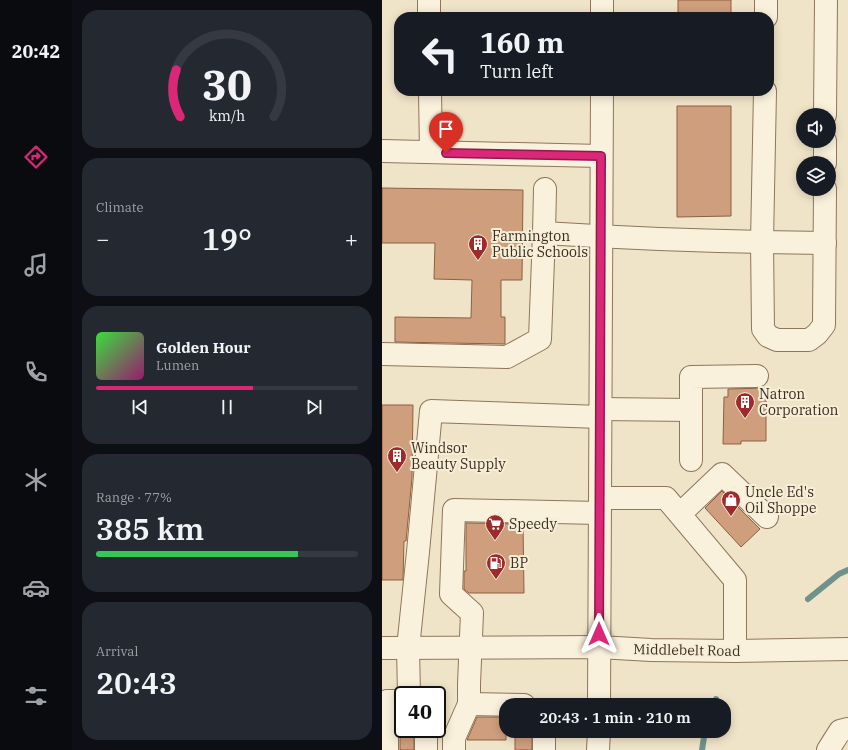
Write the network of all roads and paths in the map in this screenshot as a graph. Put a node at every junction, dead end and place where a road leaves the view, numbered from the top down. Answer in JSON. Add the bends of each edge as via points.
{"nodes":[{"id":1,"x":429,"y":0,"type":"edge"},
{"id":2,"x":602,"y":0,"type":"edge"},
{"id":3,"x":766,"y":0,"type":"edge"},
{"id":4,"x":826,"y":0,"type":"edge"},
{"id":5,"x":429,"y":12,"type":"edge"},
{"id":6,"x":602,"y":12,"type":"edge"},
{"id":7,"x":766,"y":12,"type":"edge"},
{"id":8,"x":430,"y":96,"type":"edge"},
{"id":9,"x":602,"y":96,"type":"edge"},
{"id":10,"x":765,"y":96,"type":"edge"},
{"id":11,"x":825,"y":108,"type":"edge"},
{"id":12,"x":382,"y":151,"type":"edge"},
{"id":13,"x":431,"y":152,"type":"junction"},
{"id":14,"x":601,"y":156,"type":"junction"},
{"id":15,"x":545,"y":189,"type":"dead end"},
{"id":16,"x":825,"y":196,"type":"edge"},
{"id":17,"x":544,"y":233,"type":"junction"},
{"id":18,"x":601,"y":236,"type":"junction"},
{"id":19,"x":762,"y":242,"type":"junction"},
{"id":20,"x":825,"y":243,"type":"junction"},
{"id":21,"x":382,"y":354,"type":"edge"},
{"id":22,"x":757,"y":376,"type":"dead end"},
{"id":23,"x":691,"y":410,"type":"junction"},
{"id":24,"x":600,"y":413,"type":"junction"},
{"id":25,"x":691,"y":460,"type":"dead end"},
{"id":26,"x":599,"y":505,"type":"junction"},
{"id":27,"x":680,"y":514,"type":"junction"},
{"id":28,"x":767,"y":517,"type":"dead end"},
{"id":29,"x":471,"y":647,"type":"junction"},
{"id":30,"x":599,"y":647,"type":"junction"},
{"id":31,"x":382,"y":648,"type":"edge"},
{"id":32,"x":408,"y":648,"type":"junction"},
{"id":33,"x":848,"y":649,"type":"edge"},
{"id":34,"x":735,"y":651,"type":"junction"},
{"id":35,"x":409,"y":686,"type":"edge"},
{"id":36,"x":599,"y":698,"type":"edge"},
{"id":37,"x":394,"y":701,"type":"edge"},
{"id":38,"x":469,"y":704,"type":"junction"},
{"id":39,"x":499,"y":705,"type":"edge"},
{"id":40,"x":844,"y":730,"type":"edge"},
{"id":41,"x":426,"y":738,"type":"edge"},
{"id":42,"x":544,"y":738,"type":"edge"},
{"id":43,"x":598,"y":738,"type":"edge"},
{"id":44,"x":388,"y":750,"type":"edge"},
{"id":45,"x":426,"y":750,"type":"edge"},
{"id":46,"x":454,"y":750,"type":"edge"},
{"id":47,"x":544,"y":750,"type":"edge"},
{"id":48,"x":598,"y":750,"type":"edge"},
{"id":49,"x":828,"y":750,"type":"edge"}],
"edges":[{"from":1,"to":5,"type":"street"},
{"from":2,"to":6,"type":"street"},
{"from":3,"to":7,"type":"street"},
{"from":4,"to":11,"type":"street"},
{"from":8,"to":13,"type":"street"},
{"from":9,"to":14,"type":"street"},
{"from":10,"to":19,"type":"street"},
{"from":12,"to":13,"type":"street"},
{"from":13,"to":14,"type":"street"},
{"from":14,"to":18,"type":"street"},
{"from":15,"to":17,"type":"street"},
{"from":16,"to":20,"type":"street"},
{"from":17,"to":18,"type":"street"},
{"from":17,"to":21,"type":"street","via":[[540,339],[507,357]]},
{"from":18,"to":19,"type":"street"},
{"from":18,"to":24,"type":"street"},
{"from":19,"to":20,"type":"street"},
{"from":19,"to":20,"type":"street","via":[[763,329],[768,336],[776,340],[809,340],[824,325]]},
{"from":22,"to":23,"type":"street","via":[[692,377]]},
{"from":23,"to":24,"type":"street"},
{"from":23,"to":25,"type":"street"},
{"from":24,"to":26,"type":"street"},
{"from":24,"to":32,"type":"street","via":[[431,411]]},
{"from":26,"to":27,"type":"street","via":[[666,498]]},
{"from":26,"to":29,"type":"street","via":[[454,510],[452,594],[472,613]]},
{"from":26,"to":30,"type":"street"},
{"from":27,"to":28,"type":"street","via":[[722,474]]},
{"from":27,"to":34,"type":"street","via":[[735,580]]},
{"from":29,"to":30,"type":"street","name":"Middlebelt Road"},
{"from":29,"to":32,"type":"street","name":"Middlebelt Road"},
{"from":29,"to":38,"type":"street"},
{"from":30,"to":34,"type":"street","name":"Middlebelt Road"},
{"from":30,"to":36,"type":"street"},
{"from":31,"to":32,"type":"street","name":"Middlebelt Road"},
{"from":32,"to":35,"type":"street"},
{"from":33,"to":34,"type":"street","name":"Middlebelt Road"},
{"from":37,"to":44,"type":"street","via":[[388,701]]},
{"from":38,"to":39,"type":"street"},
{"from":38,"to":46,"type":"street","via":[[454,738]]},
{"from":40,"to":49,"type":"street"},
{"from":41,"to":45,"type":"street"},
{"from":42,"to":47,"type":"street"},
{"from":43,"to":48,"type":"street"}]}
